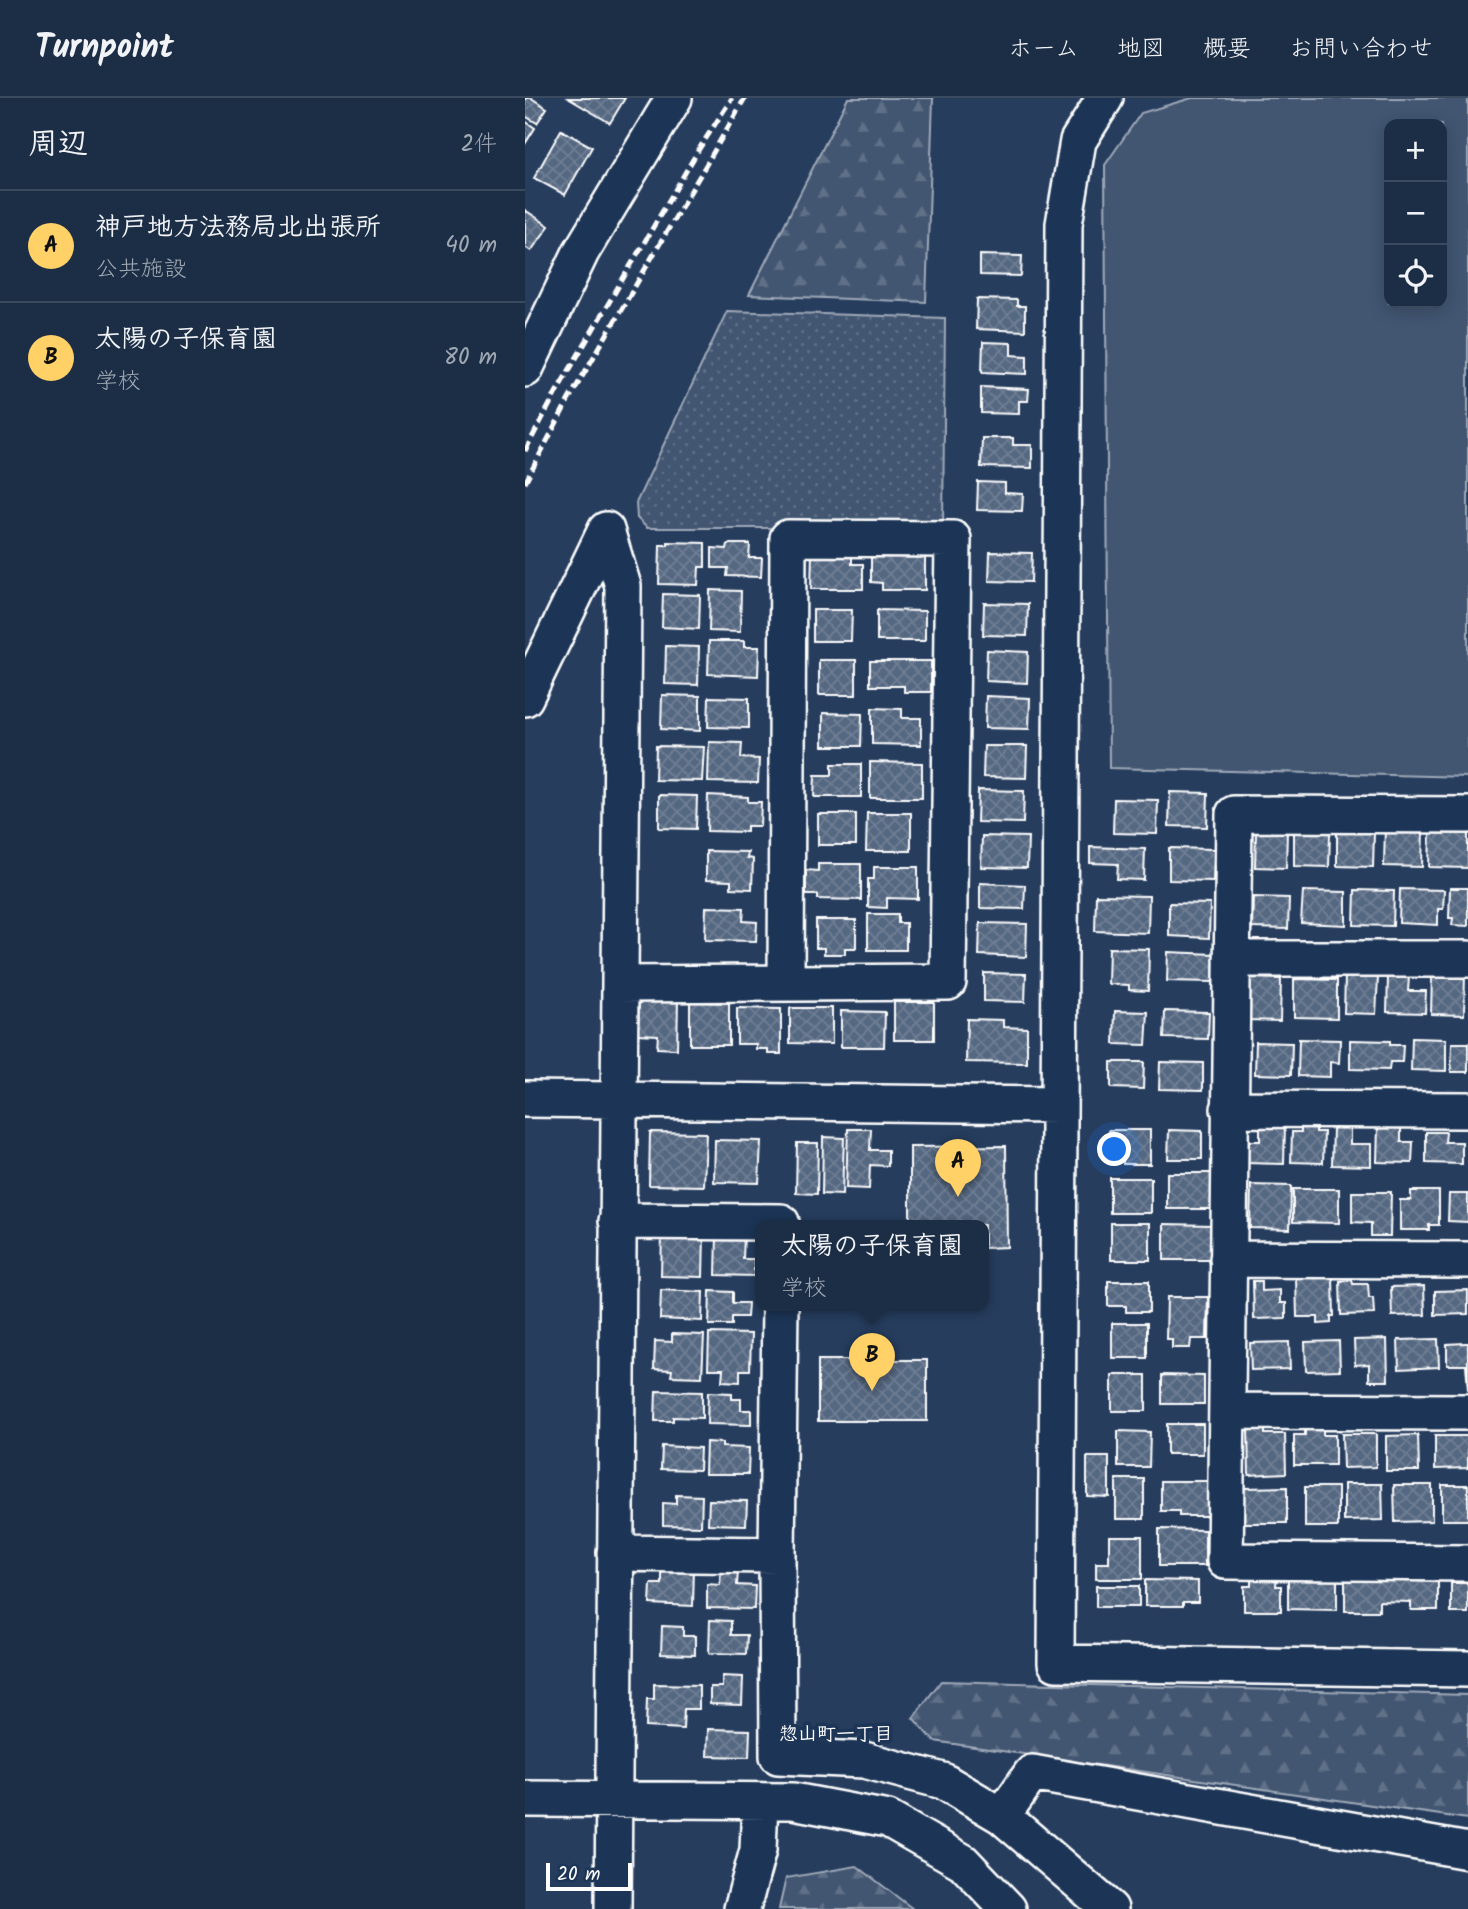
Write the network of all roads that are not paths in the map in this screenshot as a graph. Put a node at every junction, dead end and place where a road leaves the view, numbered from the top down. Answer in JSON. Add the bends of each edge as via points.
{"nodes":[{"id":1,"x":674,"y":98,"type":"edge"},
{"id":2,"x":1105,"y":98,"type":"edge"},
{"id":3,"x":525,"y":369,"type":"edge"},
{"id":4,"x":525,"y":698,"type":"edge"},
{"id":5,"x":1468,"y":815,"type":"edge"},
{"id":6,"x":1232,"y":959,"type":"junction"},
{"id":7,"x":1468,"y":959,"type":"edge"},
{"id":8,"x":786,"y":983,"type":"junction"},
{"id":9,"x":620,"y":984,"type":"junction"},
{"id":10,"x":525,"y":1099,"type":"edge"},
{"id":11,"x":619,"y":1100,"type":"junction"},
{"id":12,"x":1058,"y":1105,"type":"junction"},
{"id":13,"x":1229,"y":1109,"type":"junction"},
{"id":14,"x":1468,"y":1110,"type":"edge"},
{"id":15,"x":617,"y":1221,"type":"junction"},
{"id":16,"x":755,"y":1222,"type":"edge"},
{"id":17,"x":1228,"y":1259,"type":"junction"},
{"id":18,"x":1468,"y":1260,"type":"edge"},
{"id":19,"x":780,"y":1311,"type":"edge"},
{"id":20,"x":1227,"y":1411,"type":"junction"},
{"id":21,"x":1468,"y":1412,"type":"edge"},
{"id":22,"x":615,"y":1553,"type":"junction"},
{"id":23,"x":777,"y":1555,"type":"junction"},
{"id":24,"x":1468,"y":1563,"type":"edge"},
{"id":25,"x":1468,"y":1669,"type":"edge"},
{"id":26,"x":525,"y":1799,"type":"edge"},
{"id":27,"x":613,"y":1801,"type":"junction"},
{"id":28,"x":760,"y":1801,"type":"junction"},
{"id":29,"x":1002,"y":1816,"type":"junction"},
{"id":30,"x":1468,"y":1851,"type":"edge"},
{"id":31,"x":613,"y":1909,"type":"edge"},
{"id":32,"x":742,"y":1909,"type":"edge"},
{"id":33,"x":1008,"y":1909,"type":"edge"},
{"id":34,"x":1110,"y":1909,"type":"edge"}],
"edges":[{"from":1,"to":3,"type":"street","via":[[581,252]]},
{"from":2,"to":12,"type":"street","via":[[1078,141],[1064,224]]},
{"from":4,"to":9,"type":"street","via":[[606,530],[623,586]]},
{"from":5,"to":6,"type":"street","via":[[1234,814]]},
{"from":6,"to":7,"type":"street"},
{"from":6,"to":13,"type":"street"},
{"from":8,"to":8,"type":"street","via":[[949,982],[953,539],[787,538]]},
{"from":8,"to":9,"type":"street"},
{"from":9,"to":11,"type":"street"},
{"from":10,"to":11,"type":"street"},
{"from":11,"to":12,"type":"street"},
{"from":11,"to":15,"type":"street"},
{"from":12,"to":25,"type":"street","via":[[1056,1663]]},
{"from":13,"to":14,"type":"street"},
{"from":13,"to":17,"type":"street"},
{"from":15,"to":16,"type":"street"},
{"from":15,"to":22,"type":"street"},
{"from":17,"to":18,"type":"street"},
{"from":17,"to":20,"type":"street"},
{"from":19,"to":23,"type":"street"},
{"from":20,"to":21,"type":"street"},
{"from":20,"to":24,"type":"street","via":[[1225,1561]]},
{"from":22,"to":23,"type":"street"},
{"from":22,"to":27,"type":"street"},
{"from":23,"to":29,"type":"street","via":[[778,1756],[865,1760],[930,1777]]},
{"from":26,"to":27,"type":"street"},
{"from":27,"to":28,"type":"street"},
{"from":27,"to":31,"type":"street"},
{"from":28,"to":32,"type":"street","via":[[758,1850]]},
{"from":28,"to":33,"type":"street","via":[[793,1801],[888,1819],[963,1862]]},
{"from":29,"to":30,"type":"street","via":[[1032,1773]]},
{"from":29,"to":34,"type":"street"}]}
